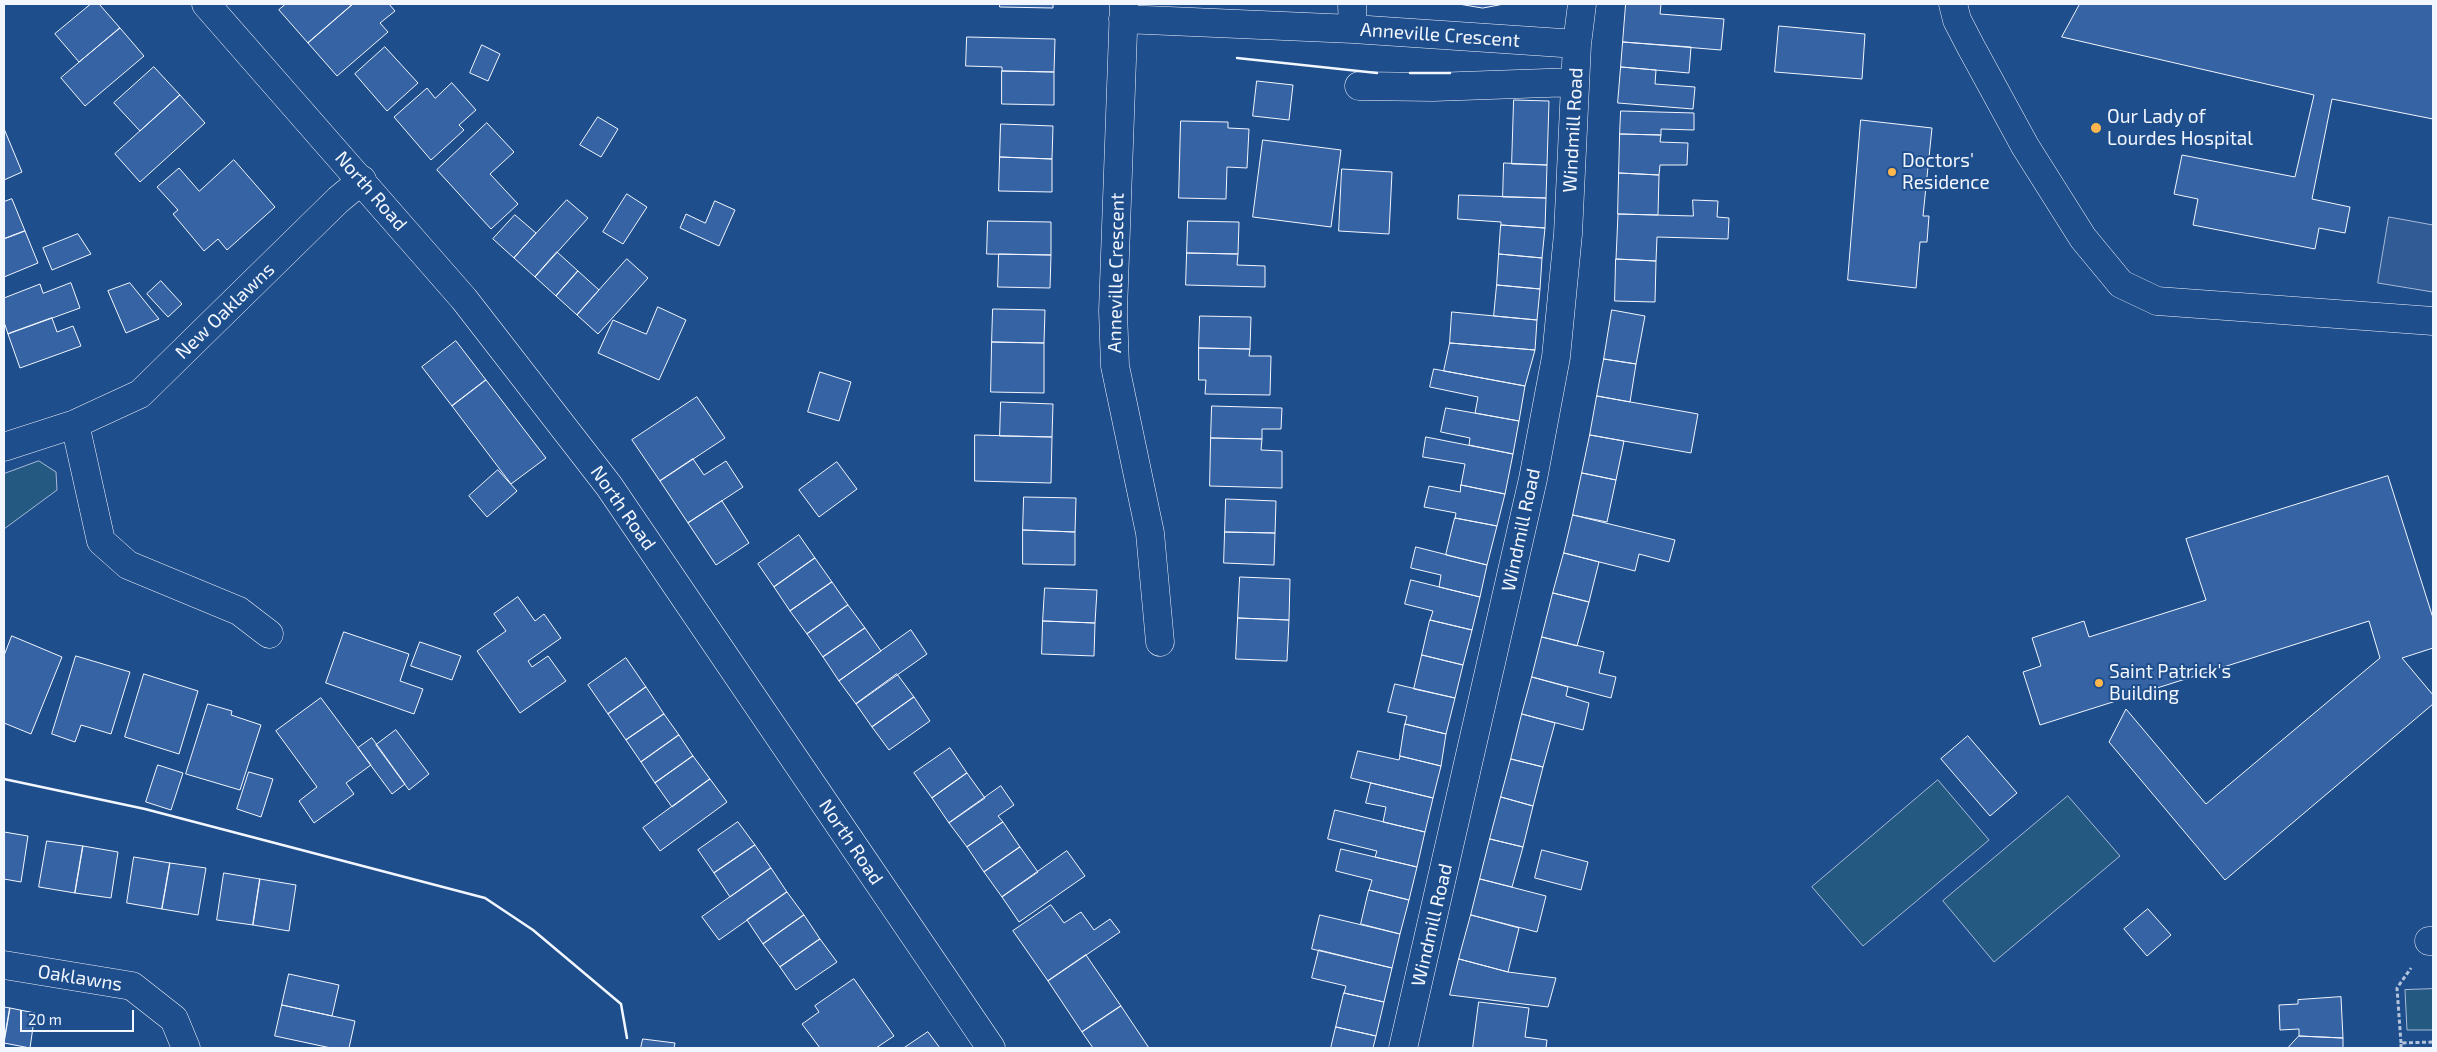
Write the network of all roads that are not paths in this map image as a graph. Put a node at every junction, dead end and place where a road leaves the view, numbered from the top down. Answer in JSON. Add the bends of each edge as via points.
{"nodes":[{"id":1,"x":206,"y":4,"type":"edge"},
{"id":2,"x":1582,"y":4,"type":"edge"},
{"id":3,"x":1953,"y":4,"type":"edge"},
{"id":4,"x":1124,"y":11,"type":"edge"},
{"id":5,"x":1353,"y":17,"type":"edge"},
{"id":6,"x":1577,"y":44,"type":"junction"},
{"id":7,"x":1575,"y":82,"type":"junction"},
{"id":8,"x":1359,"y":86,"type":"dead end"},
{"id":9,"x":362,"y":180,"type":"junction"},
{"id":10,"x":2433,"y":321,"type":"edge"},
{"id":11,"x":76,"y":424,"type":"junction"},
{"id":12,"x":4,"y":447,"type":"edge"},
{"id":13,"x":269,"y":634,"type":"dead end"},
{"id":14,"x":1160,"y":642,"type":"dead end"},
{"id":15,"x":4,"y":965,"type":"edge"},
{"id":16,"x":186,"y":1048,"type":"edge"},
{"id":17,"x":991,"y":1048,"type":"edge"},
{"id":18,"x":1403,"y":1048,"type":"edge"}],
"edges":[{"from":1,"to":9,"type":"street","name":"North Road"},
{"from":2,"to":6,"type":"street","name":"Windmill Road"},
{"from":3,"to":10,"type":"street","via":[[1957,20],[2025,146],[2083,238],[2122,284],[2157,301]]},
{"from":4,"to":5,"type":"street","name":"Anneville Crescent"},
{"from":4,"to":14,"type":"street","name":"Anneville Crescent","via":[[1112,311],[1114,366],[1150,533]]},
{"from":5,"to":6,"type":"street","name":"Anneville Crescent"},
{"from":6,"to":7,"type":"street","name":"Windmill Road"},
{"from":7,"to":8,"type":"street"},
{"from":7,"to":18,"type":"street","name":"Windmill Road","via":[[1568,234],[1556,357],[1533,479]]},
{"from":9,"to":11,"type":"street","name":"New Oaklawns","via":[[140,394]]},
{"from":9,"to":17,"type":"street","name":"North Road","via":[[464,299],[609,486]]},
{"from":11,"to":12,"type":"street","name":"New Oaklawns"},
{"from":11,"to":13,"type":"street","via":[[101,541],[128,565],[239,611]]},
{"from":15,"to":16,"type":"street","name":"Oaklawns","via":[[132,986],[174,1019]]}]}
